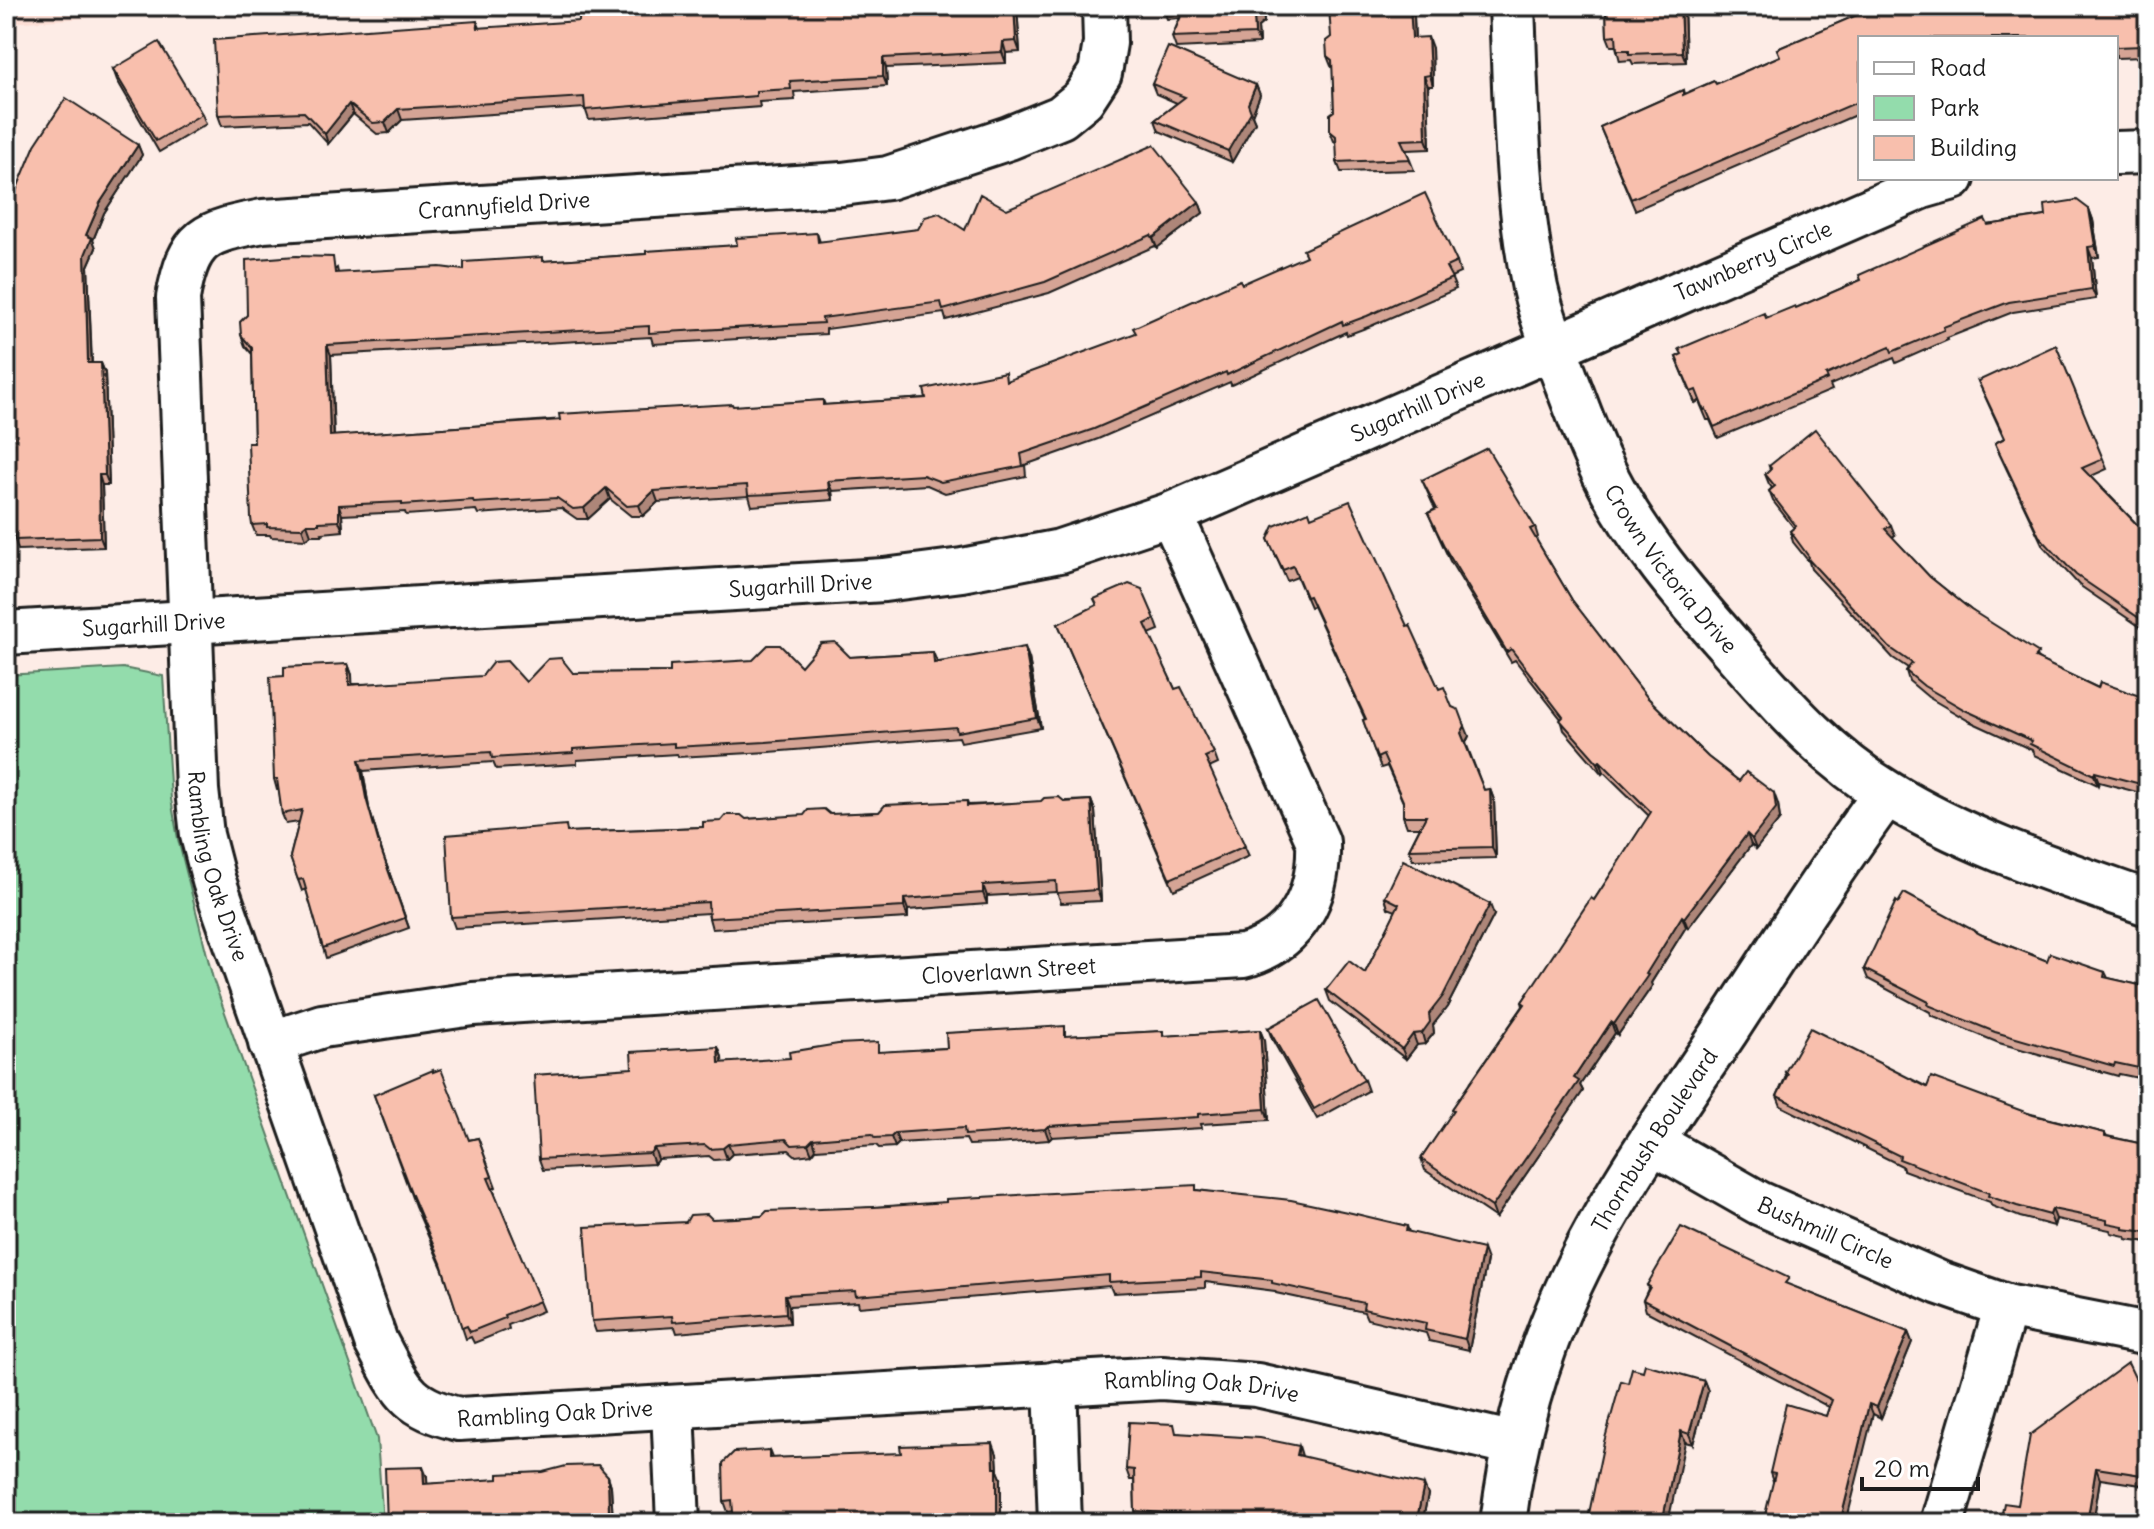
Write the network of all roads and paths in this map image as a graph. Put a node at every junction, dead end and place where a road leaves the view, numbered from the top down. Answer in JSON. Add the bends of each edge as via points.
{"nodes":[{"id":1,"x":1104,"y":6,"type":"edge"},
{"id":2,"x":1512,"y":6,"type":"edge"},
{"id":3,"x":2148,"y":152,"type":"edge"},
{"id":4,"x":2118,"y":153,"type":"edge"},
{"id":5,"x":1946,"y":180,"type":"edge"},
{"id":6,"x":1554,"y":347,"type":"junction"},
{"id":7,"x":1171,"y":514,"type":"junction"},
{"id":8,"x":189,"y":622,"type":"junction"},
{"id":9,"x":6,"y":633,"type":"edge"},
{"id":10,"x":1886,"y":793,"type":"junction"},
{"id":11,"x":2148,"y":903,"type":"edge"},
{"id":12,"x":270,"y":1043,"type":"junction"},
{"id":13,"x":1652,"y":1142,"type":"junction"},
{"id":14,"x":2006,"y":1306,"type":"junction"},
{"id":15,"x":2148,"y":1334,"type":"edge"},
{"id":16,"x":1055,"y":1383,"type":"junction"},
{"id":17,"x":673,"y":1408,"type":"junction"},
{"id":18,"x":1515,"y":1444,"type":"junction"},
{"id":19,"x":678,"y":1523,"type":"edge"},
{"id":20,"x":1060,"y":1523,"type":"edge"},
{"id":21,"x":1503,"y":1523,"type":"edge"},
{"id":22,"x":1942,"y":1523,"type":"edge"}],
"edges":[{"from":1,"to":8,"type":"street","name":"Crannyfield Drive","via":[[1100,73],[1083,99],[1061,117],[888,178],[263,221],[222,229],[196,244],[183,268],[178,298]]},
{"from":2,"to":6,"type":"street","name":"Crown Victoria Drive","via":[[1519,183],[1535,290]]},
{"from":3,"to":4,"type":"street"},
{"from":5,"to":6,"type":"street","name":"Tawnberry Circle"},
{"from":6,"to":7,"type":"street","name":"Sugarhill Drive"},
{"from":6,"to":10,"type":"street","name":"Crown Victoria Drive","via":[[1600,465],[1672,578],[1771,692],[1833,754]]},
{"from":7,"to":8,"type":"street","name":"Sugarhill Drive","via":[[1060,551],[884,580]]},
{"from":7,"to":12,"type":"street","name":"Cloverlawn Street","via":[[1318,842],[1319,870],[1312,894],[1287,933],[1258,952],[473,1004],[322,1026]]},
{"from":8,"to":9,"type":"street","name":"Sugarhill Drive"},
{"from":8,"to":12,"type":"street","name":"Rambling Oak Drive","via":[[202,835]]},
{"from":10,"to":11,"type":"street","name":"Crown Victoria Drive","via":[[2018,857]]},
{"from":10,"to":13,"type":"street","name":"Thornbush Boulevard"},
{"from":12,"to":17,"type":"street","name":"Rambling Oak Drive","via":[[376,1342],[402,1390],[430,1413],[459,1419]]},
{"from":13,"to":14,"type":"street","name":"Bushmill Circle","via":[[1759,1203],[1838,1240]]},
{"from":13,"to":18,"type":"street","name":"Thornbush Boulevard","via":[[1569,1286]]},
{"from":14,"to":15,"type":"street","name":"Bushmill Circle"},
{"from":14,"to":22,"type":"street"},
{"from":16,"to":17,"type":"street","name":"Rambling Oak Drive"},
{"from":16,"to":18,"type":"street","name":"Rambling Oak Drive","via":[[1162,1378],[1257,1385]]},
{"from":16,"to":20,"type":"street"},
{"from":17,"to":19,"type":"street"},
{"from":18,"to":21,"type":"street","name":"Thornbush Boulevard"}]}
